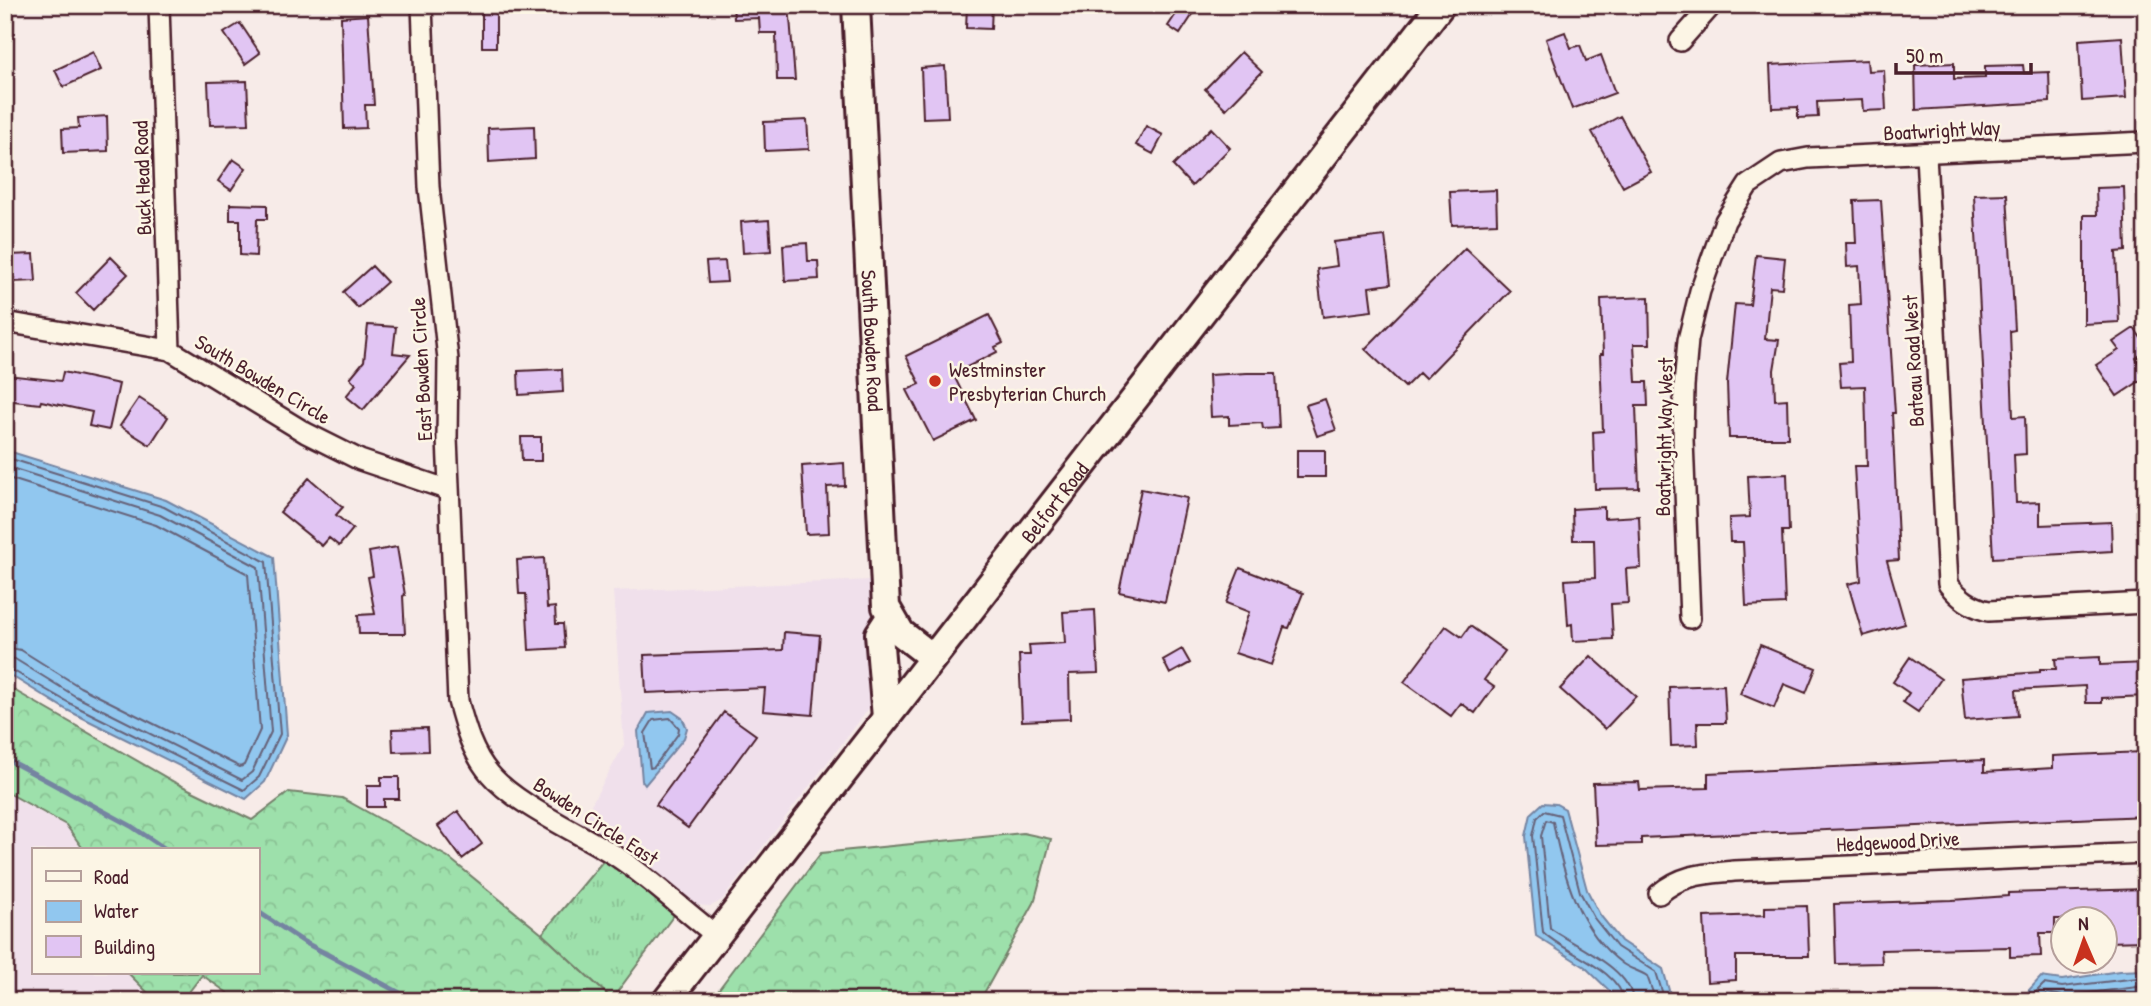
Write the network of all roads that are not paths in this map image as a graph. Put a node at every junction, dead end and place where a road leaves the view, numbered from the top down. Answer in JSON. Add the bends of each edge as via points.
{"nodes":[{"id":1,"x":159,"y":5,"type":"edge"},
{"id":2,"x":422,"y":5,"type":"edge"},
{"id":3,"x":856,"y":5,"type":"edge"},
{"id":4,"x":1441,"y":5,"type":"edge"},
{"id":5,"x":1712,"y":5,"type":"edge"},
{"id":6,"x":1680,"y":41,"type":"dead end"},
{"id":7,"x":2146,"y":142,"type":"edge"},
{"id":8,"x":1926,"y":154,"type":"junction"},
{"id":9,"x":1748,"y":185,"type":"joint"},
{"id":10,"x":5,"y":322,"type":"edge"},
{"id":11,"x":170,"y":350,"type":"junction"},
{"id":12,"x":449,"y":490,"type":"junction"},
{"id":13,"x":2146,"y":603,"type":"edge"},
{"id":14,"x":890,"y":617,"type":"junction"},
{"id":15,"x":1690,"y":618,"type":"dead end"},
{"id":16,"x":932,"y":657,"type":"junction"},
{"id":17,"x":886,"y":718,"type":"junction"},
{"id":18,"x":466,"y":730,"type":"joint"},
{"id":19,"x":2146,"y":853,"type":"edge"},
{"id":20,"x":1659,"y":894,"type":"dead end"},
{"id":21,"x":717,"y":936,"type":"junction"},
{"id":22,"x":666,"y":1001,"type":"edge"}],
"edges":[{"from":1,"to":11,"type":"street","name":"Buck Head Road"},
{"from":2,"to":12,"type":"street","name":"East Bowden Circle","via":[[429,187],[447,359]]},
{"from":3,"to":14,"type":"main road","name":"South Bowden Road"},
{"from":4,"to":16,"type":"main road","name":"Belfort Road"},
{"from":5,"to":6,"type":"street"},
{"from":7,"to":8,"type":"street","name":"Boatwright Way"},
{"from":8,"to":9,"type":"street","name":"Boatwright Way","via":[[1794,160],[1764,171]]},
{"from":8,"to":13,"type":"street","name":"Bateau Road West","via":[[1948,584],[1959,598],[1988,611]]},
{"from":9,"to":15,"type":"street","name":"Boatwright Way West","via":[[1724,221],[1688,340],[1683,440]]},
{"from":10,"to":11,"type":"street","name":"South Bowden Circle"},
{"from":11,"to":12,"type":"street","name":"South Bowden Circle","via":[[306,433],[360,460]]},
{"from":12,"to":18,"type":"street","name":"East Bowden Circle","via":[[458,701]]},
{"from":14,"to":16,"type":"main road","via":[[901,633]]},
{"from":14,"to":17,"type":"main road","via":[[879,634]]},
{"from":16,"to":17,"type":"main road","name":"Belfort Road"},
{"from":17,"to":21,"type":"main road","name":"Belfort Road"},
{"from":18,"to":21,"type":"street","name":"Bowden Circle East","via":[[490,775],[508,790],[618,858]]},
{"from":19,"to":20,"type":"street","name":"Hedgewood Drive","via":[[1692,875],[1674,881]]},
{"from":21,"to":22,"type":"main road","name":"Belfort Road"}]}
